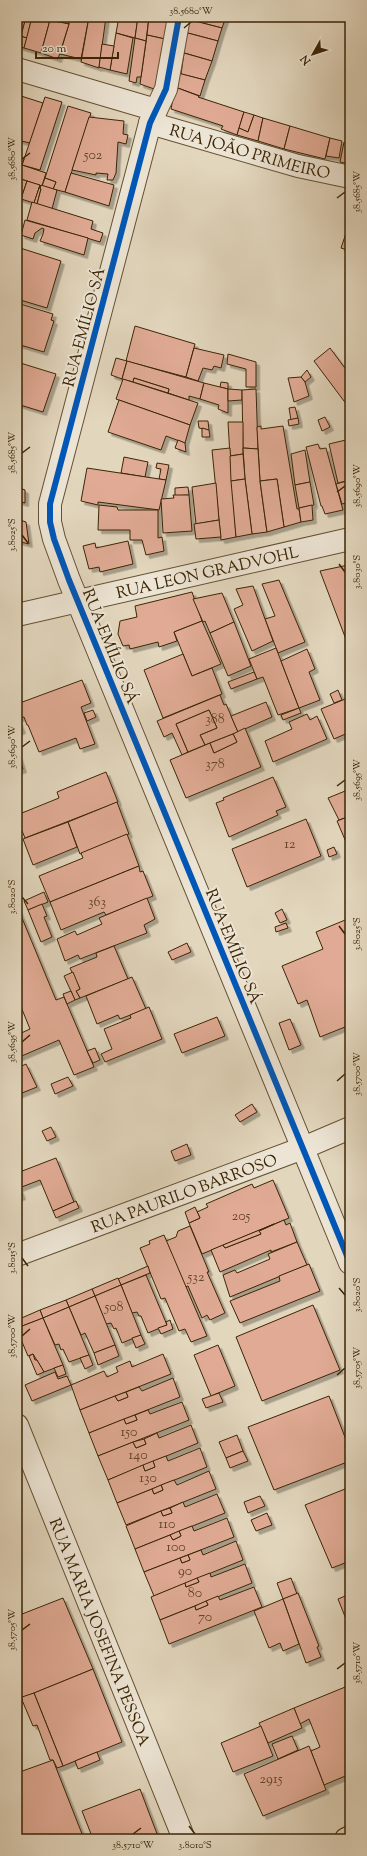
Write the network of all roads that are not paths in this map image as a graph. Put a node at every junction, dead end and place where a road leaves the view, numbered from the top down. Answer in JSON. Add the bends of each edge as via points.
{"nodes":[{"id":1,"x":178,"y":17,"type":"edge"},
{"id":2,"x":17,"y":69,"type":"edge"},
{"id":3,"x":153,"y":117,"type":"junction"},
{"id":4,"x":350,"y":177,"type":"edge"},
{"id":5,"x":350,"y":539,"type":"edge"},
{"id":6,"x":78,"y":601,"type":"junction"},
{"id":7,"x":17,"y":615,"type":"edge"},
{"id":8,"x":350,"y":1128,"type":"edge"},
{"id":9,"x":303,"y":1148,"type":"junction"},
{"id":10,"x":17,"y":1255,"type":"edge"},
{"id":11,"x":350,"y":1263,"type":"edge"},
{"id":12,"x":17,"y":1425,"type":"edge"},
{"id":13,"x":350,"y":1838,"type":"edge"},
{"id":14,"x":184,"y":1839,"type":"edge"},
{"id":15,"x":346,"y":1839,"type":"edge"}],
"edges":[{"from":1,"to":3,"type":"street","name":"RUA EMÍLIO SÁ","via":[[166,90]]},
{"from":2,"to":3,"type":"street","name":"RUA JOÃO PRIMEIRO"},
{"from":3,"to":4,"type":"street","name":"RUA JOÃO PRIMEIRO","via":[[298,166]]},
{"from":3,"to":6,"type":"street","name":"RUA EMÍLIO SÁ","via":[[50,504],[50,522],[54,539]]},
{"from":5,"to":6,"type":"street","name":"RUA LEON GRADVOHL"},
{"from":6,"to":7,"type":"street","name":"RUA LEON GRADVOHL"},
{"from":6,"to":9,"type":"street","name":"RUA EMÍLIO SÁ"},
{"from":8,"to":9,"type":"street","name":"RUA PAURILO BARROSO"},
{"from":9,"to":10,"type":"street","name":"RUA PAURILO BARROSO"},
{"from":9,"to":11,"type":"street","name":"RUA EMÍLIO SÁ"},
{"from":12,"to":14,"type":"street","name":"RUA MARIA JOSEFINA PESSOA"},
{"from":13,"to":15,"type":"main road"}]}
